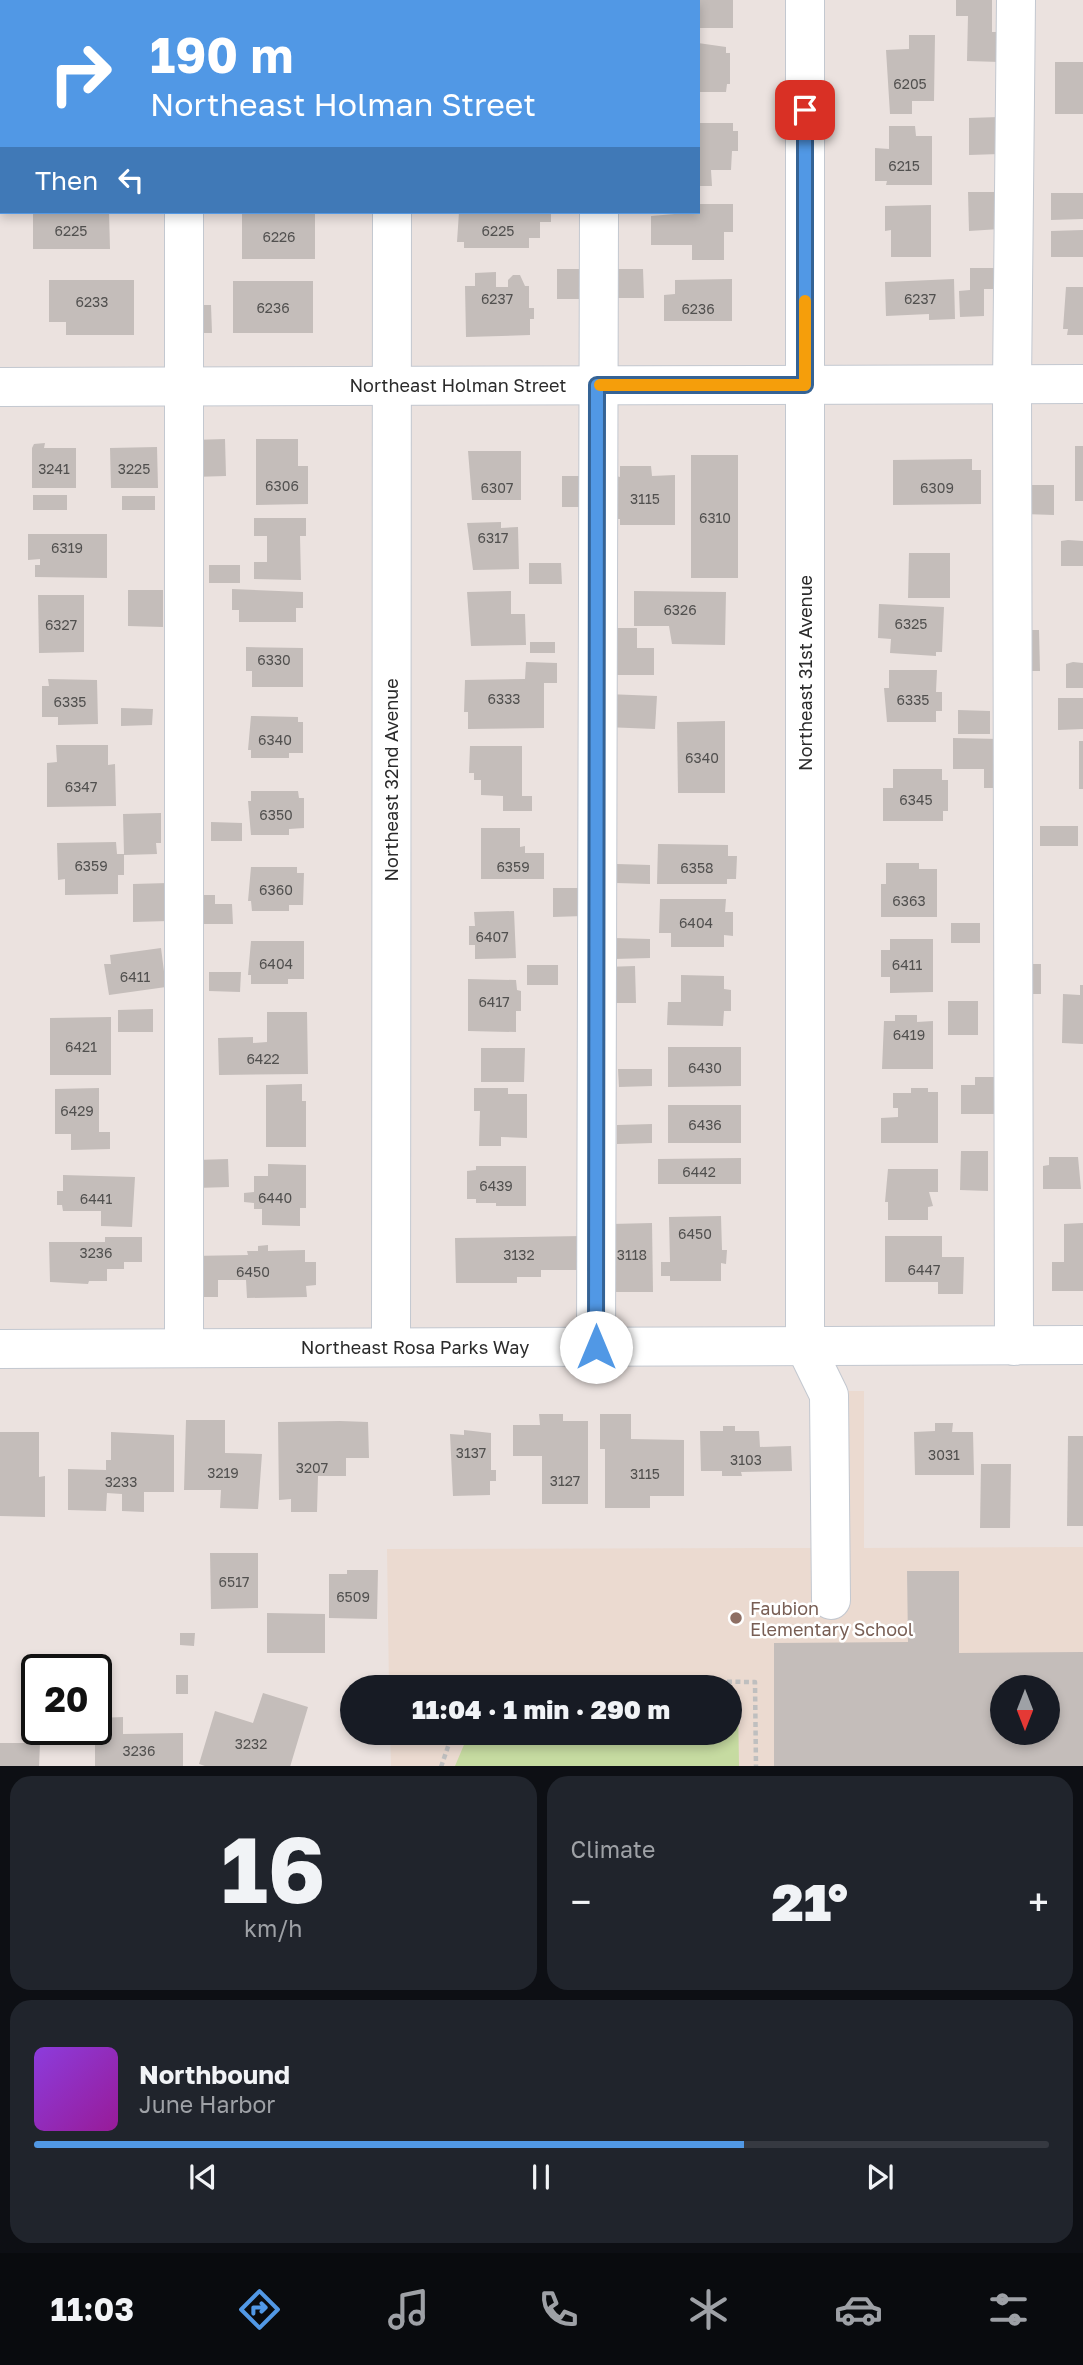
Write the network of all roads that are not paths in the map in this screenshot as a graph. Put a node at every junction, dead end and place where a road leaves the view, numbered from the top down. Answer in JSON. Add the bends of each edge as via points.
{"nodes":[{"id":1,"x":805,"y":0,"type":"edge"},
{"id":2,"x":1016,"y":0,"type":"edge"},
{"id":3,"x":184,"y":214,"type":"edge"},
{"id":4,"x":392,"y":214,"type":"edge"},
{"id":5,"x":599,"y":214,"type":"edge"},
{"id":6,"x":1083,"y":384,"type":"edge"},
{"id":7,"x":597,"y":385,"type":"junction"},
{"id":8,"x":805,"y":385,"type":"junction"},
{"id":9,"x":1012,"y":385,"type":"junction"},
{"id":10,"x":182,"y":386,"type":"junction"},
{"id":11,"x":391,"y":386,"type":"junction"},
{"id":12,"x":0,"y":387,"type":"edge"},
{"id":13,"x":1083,"y":1345,"type":"edge"},
{"id":14,"x":805,"y":1346,"type":"junction"},
{"id":15,"x":1014,"y":1346,"type":"junction"},
{"id":16,"x":391,"y":1347,"type":"junction"},
{"id":17,"x":596,"y":1347,"type":"junction"},
{"id":18,"x":184,"y":1348,"type":"junction"},
{"id":19,"x":0,"y":1349,"type":"edge"},
{"id":20,"x":831,"y":1600,"type":"dead end"}],
"edges":[{"from":1,"to":8,"type":"street","name":"Northeast 31st Avenue"},
{"from":2,"to":9,"type":"street"},
{"from":3,"to":10,"type":"street"},
{"from":4,"to":11,"type":"street","name":"Northeast 32nd Avenue"},
{"from":5,"to":7,"type":"street"},
{"from":6,"to":9,"type":"street","name":"Northeast Holman Street"},
{"from":7,"to":8,"type":"street","name":"Northeast Holman Street"},
{"from":7,"to":11,"type":"street","name":"Northeast Holman Street"},
{"from":7,"to":17,"type":"street"},
{"from":8,"to":9,"type":"street","name":"Northeast Holman Street"},
{"from":8,"to":14,"type":"street","name":"Northeast 31st Avenue"},
{"from":9,"to":15,"type":"street"},
{"from":10,"to":11,"type":"street","name":"Northeast Holman Street"},
{"from":10,"to":12,"type":"street","name":"Northeast Holman Street"},
{"from":10,"to":18,"type":"street"},
{"from":11,"to":16,"type":"street","name":"Northeast 32nd Avenue"},
{"from":13,"to":15,"type":"street","name":"Northeast Rosa Parks Way"},
{"from":14,"to":15,"type":"street","name":"Northeast Rosa Parks Way"},
{"from":14,"to":17,"type":"street","name":"Northeast Rosa Parks Way"},
{"from":14,"to":20,"type":"street","via":[[830,1395]]},
{"from":16,"to":17,"type":"street","name":"Northeast Rosa Parks Way"},
{"from":16,"to":18,"type":"street","name":"Northeast Rosa Parks Way"},
{"from":18,"to":19,"type":"street","name":"Northeast Rosa Parks Way"}]}
